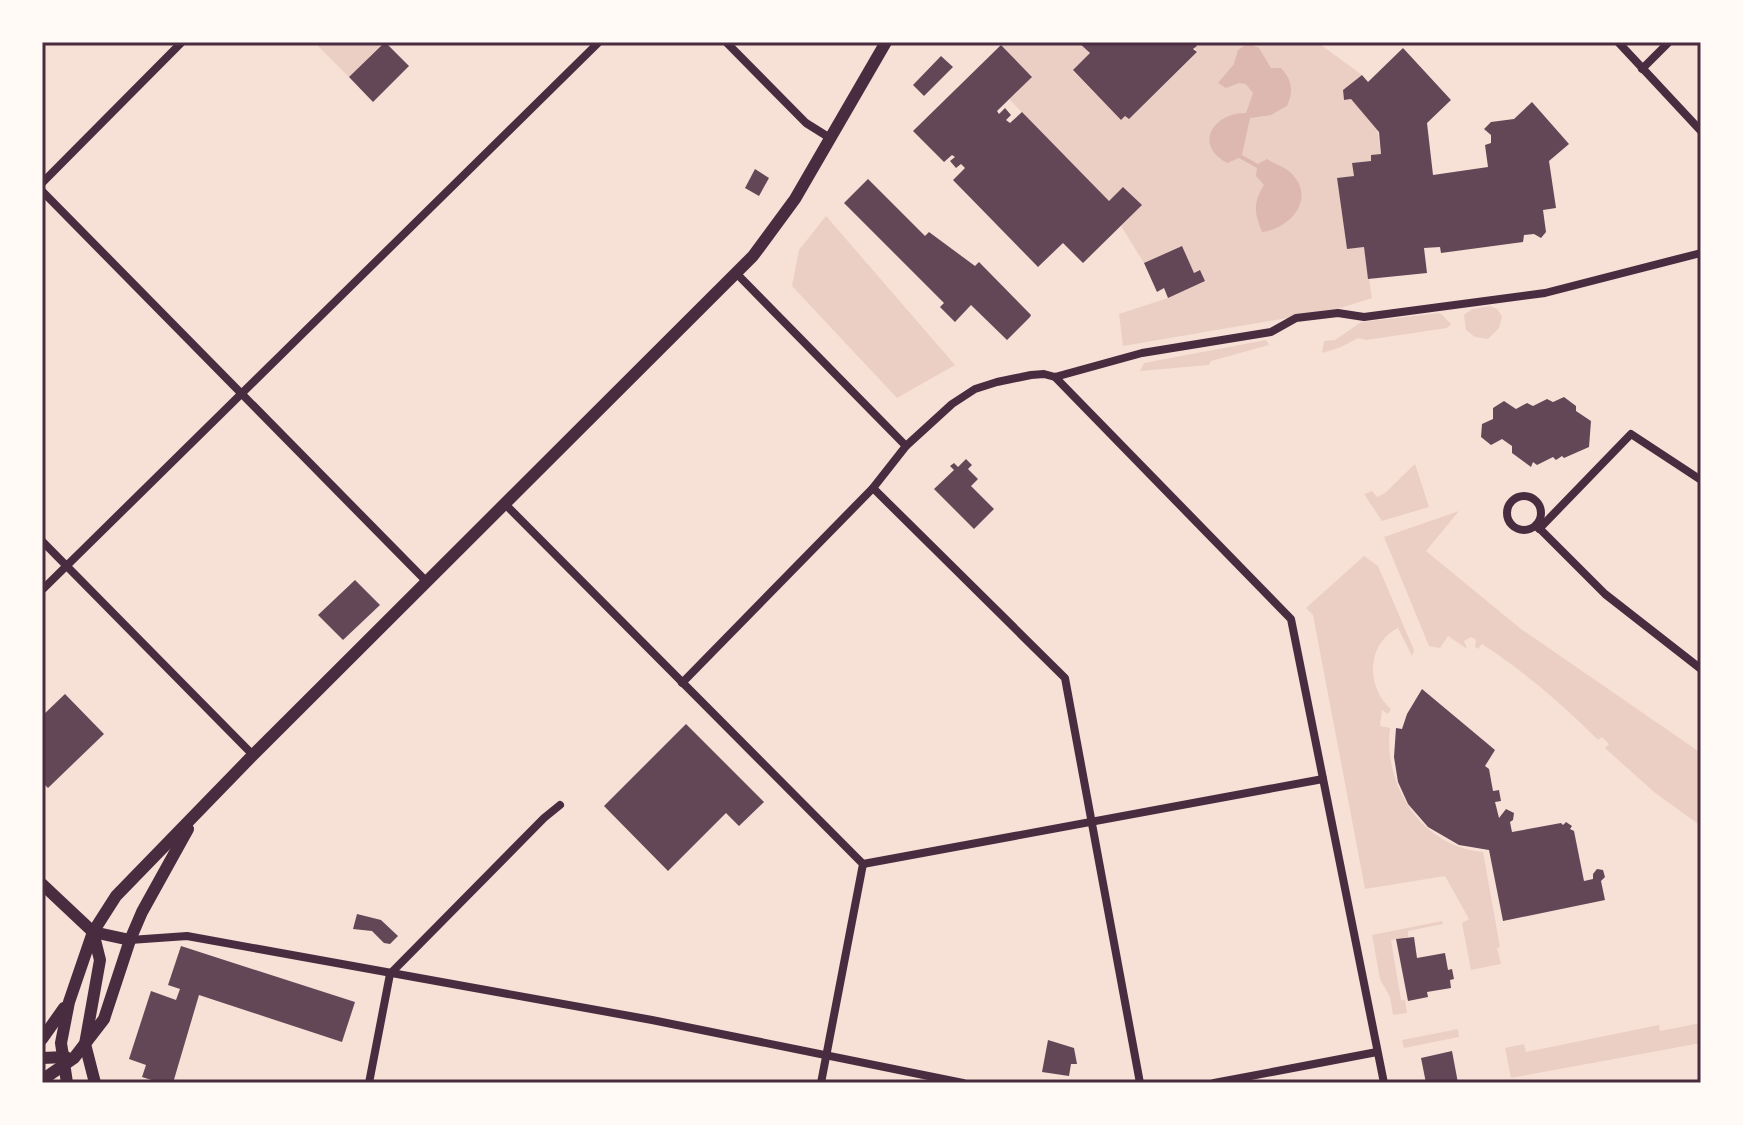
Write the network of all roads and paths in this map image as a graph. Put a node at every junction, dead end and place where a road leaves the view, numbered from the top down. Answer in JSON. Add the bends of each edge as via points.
{"nodes":[{"id":1,"x":182,"y":42,"type":"edge"},
{"id":2,"x":599,"y":42,"type":"edge"},
{"id":3,"x":726,"y":42,"type":"edge"},
{"id":4,"x":886,"y":42,"type":"edge"},
{"id":5,"x":1618,"y":42,"type":"edge"},
{"id":6,"x":1669,"y":42,"type":"edge"},
{"id":7,"x":1642,"y":69,"type":"junction"},
{"id":8,"x":1701,"y":131,"type":"edge"},
{"id":9,"x":830,"y":138,"type":"junction"},
{"id":10,"x":42,"y":183,"type":"edge"},
{"id":11,"x":42,"y":191,"type":"edge"},
{"id":12,"x":1701,"y":253,"type":"edge"},
{"id":13,"x":737,"y":274,"type":"junction"},
{"id":14,"x":1055,"y":377,"type":"junction"},
{"id":15,"x":240,"y":394,"type":"junction"},
{"id":16,"x":906,"y":446,"type":"junction"},
{"id":17,"x":1701,"y":480,"type":"edge"},
{"id":18,"x":873,"y":488,"type":"junction"},
{"id":19,"x":505,"y":504,"type":"junction"},
{"id":20,"x":1537,"y":527,"type":"junction"},
{"id":21,"x":42,"y":541,"type":"edge"},
{"id":22,"x":66,"y":566,"type":"junction"},
{"id":23,"x":427,"y":582,"type":"junction"},
{"id":24,"x":42,"y":590,"type":"edge"},
{"id":25,"x":1701,"y":669,"type":"edge"},
{"id":26,"x":682,"y":683,"type":"junction"},
{"id":27,"x":253,"y":755,"type":"junction"},
{"id":28,"x":1323,"y":779,"type":"junction"},
{"id":29,"x":560,"y":805,"type":"dead end"},
{"id":30,"x":194,"y":818,"type":"junction"},
{"id":31,"x":1093,"y":823,"type":"junction"},
{"id":32,"x":863,"y":864,"type":"junction"},
{"id":33,"x":42,"y":884,"type":"edge"},
{"id":34,"x":93,"y":932,"type":"junction"},
{"id":35,"x":130,"y":940,"type":"junction"},
{"id":36,"x":390,"y":974,"type":"junction"},
{"id":37,"x":69,"y":1002,"type":"junction"},
{"id":38,"x":104,"y":1019,"type":"junction"},
{"id":39,"x":42,"y":1039,"type":"edge"},
{"id":40,"x":85,"y":1044,"type":"junction"},
{"id":41,"x":1377,"y":1052,"type":"junction"},
{"id":42,"x":826,"y":1054,"type":"junction"},
{"id":43,"x":42,"y":1058,"type":"edge"},
{"id":44,"x":66,"y":1060,"type":"junction"},
{"id":45,"x":92,"y":1075,"type":"edge"},
{"id":46,"x":42,"y":1080,"type":"edge"},
{"id":47,"x":1229,"y":1082,"type":"edge"},
{"id":48,"x":67,"y":1083,"type":"edge"},
{"id":49,"x":369,"y":1083,"type":"edge"},
{"id":50,"x":821,"y":1083,"type":"edge"},
{"id":51,"x":963,"y":1083,"type":"edge"},
{"id":52,"x":1140,"y":1083,"type":"edge"},
{"id":53,"x":1214,"y":1083,"type":"edge"},
{"id":54,"x":1384,"y":1083,"type":"edge"}],
"edges":[{"from":1,"to":10,"type":"street"},
{"from":2,"to":15,"type":"street"},
{"from":3,"to":9,"type":"street","via":[[806,123]]},
{"from":4,"to":9,"type":"main road"},
{"from":5,"to":7,"type":"street"},
{"from":6,"to":7,"type":"street"},
{"from":7,"to":8,"type":"street"},
{"from":9,"to":13,"type":"main road","via":[[790,206]]},
{"from":11,"to":15,"type":"street"},
{"from":12,"to":14,"type":"street","via":[[1532,295],[1364,317],[1338,313],[1296,318],[1271,332],[1142,353]]},
{"from":13,"to":16,"type":"street"},
{"from":13,"to":19,"type":"main road"},
{"from":14,"to":16,"type":"street","via":[[1031,375],[975,389]]},
{"from":14,"to":28,"type":"street","via":[[1291,619]]},
{"from":15,"to":22,"type":"street"},
{"from":15,"to":23,"type":"street"},
{"from":16,"to":18,"type":"street"},
{"from":17,"to":20,"type":"street","via":[[1631,434]]},
{"from":18,"to":26,"type":"street"},
{"from":18,"to":31,"type":"street","via":[[1065,678]]},
{"from":19,"to":23,"type":"main road"},
{"from":19,"to":26,"type":"street"},
{"from":20,"to":20,"type":"street","via":[[1537,501],[1526,495],[1513,499],[1507,510],[1509,522],[1519,529]]},
{"from":20,"to":25,"type":"street","via":[[1605,594]]},
{"from":21,"to":22,"type":"street"},
{"from":22,"to":24,"type":"street"},
{"from":22,"to":27,"type":"street"},
{"from":23,"to":27,"type":"main road"},
{"from":26,"to":32,"type":"street"},
{"from":27,"to":30,"type":"main road"},
{"from":28,"to":31,"type":"street"},
{"from":28,"to":41,"type":"street"},
{"from":29,"to":36,"type":"street"},
{"from":30,"to":34,"type":"main road","via":[[116,896]]},
{"from":30,"to":35,"type":"main road"},
{"from":31,"to":32,"type":"street"},
{"from":31,"to":52,"type":"street"},
{"from":32,"to":42,"type":"street"},
{"from":33,"to":34,"type":"main road"},
{"from":34,"to":35,"type":"main road"},
{"from":34,"to":37,"type":"main road"},
{"from":34,"to":40,"type":"main road","via":[[100,960]]},
{"from":35,"to":36,"type":"street","via":[[187,936]]},
{"from":35,"to":38,"type":"main road"},
{"from":36,"to":42,"type":"street"},
{"from":36,"to":49,"type":"street"},
{"from":37,"to":39,"type":"main road"},
{"from":37,"to":44,"type":"main road","via":[[62,1027]]},
{"from":38,"to":40,"type":"main road"},
{"from":38,"to":45,"type":"main road"},
{"from":40,"to":44,"type":"main road"},
{"from":40,"to":45,"type":"main road"},
{"from":41,"to":47,"type":"street"},
{"from":41,"to":54,"type":"street"},
{"from":42,"to":50,"type":"street"},
{"from":42,"to":51,"type":"street"},
{"from":43,"to":44,"type":"main road"},
{"from":44,"to":45,"type":"main road"},
{"from":44,"to":46,"type":"main road"},
{"from":44,"to":48,"type":"main road"},
{"from":47,"to":53,"type":"street"}]}
